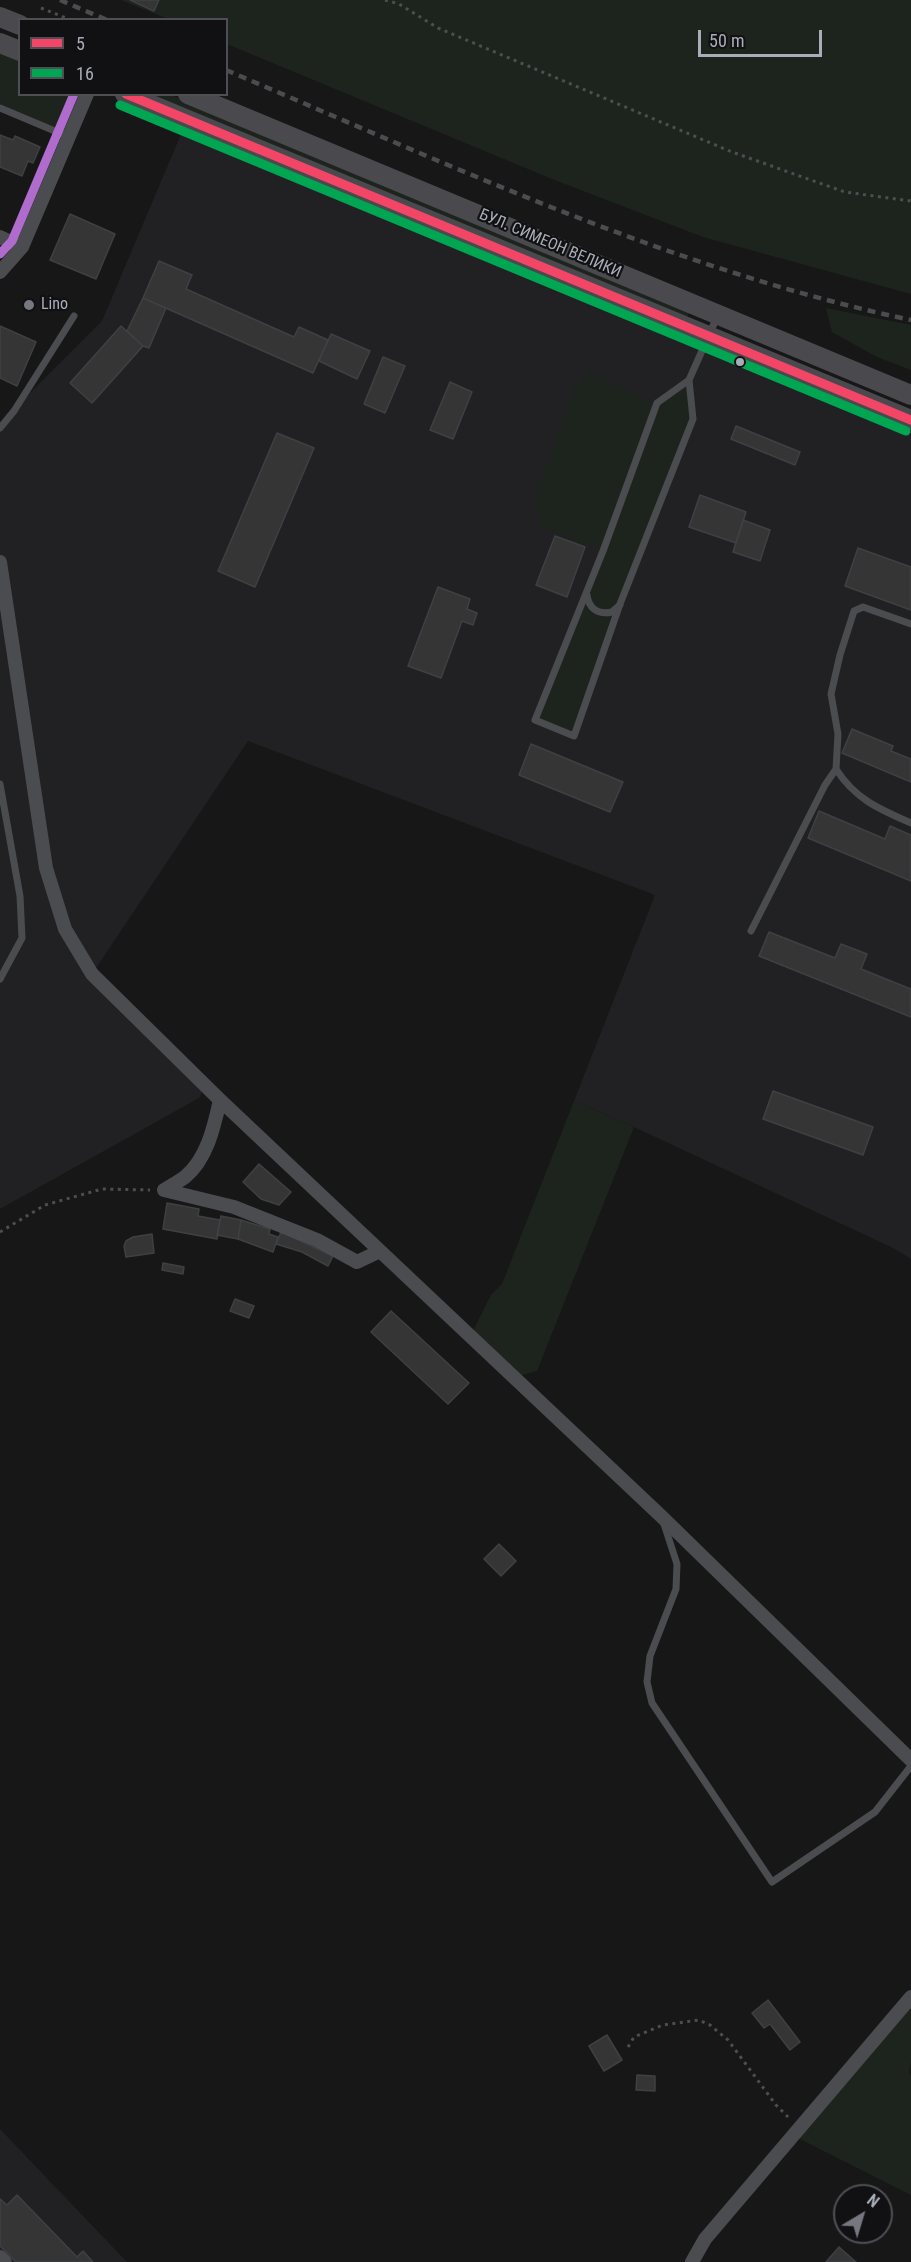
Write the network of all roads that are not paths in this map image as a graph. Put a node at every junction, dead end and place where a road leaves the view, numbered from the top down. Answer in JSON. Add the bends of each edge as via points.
{"nodes":[{"id":1,"x":0,"y":17,"type":"edge"},
{"id":2,"x":18,"y":24,"type":"edge"},
{"id":3,"x":0,"y":43,"type":"edge"},
{"id":4,"x":18,"y":50,"type":"edge"},
{"id":5,"x":86,"y":96,"type":"edge"},
{"id":6,"x":130,"y":96,"type":"edge"},
{"id":7,"x":193,"y":96,"type":"edge"},
{"id":8,"x":0,"y":108,"type":"edge"},
{"id":9,"x":69,"y":137,"type":"junction"},
{"id":10,"x":0,"y":237,"type":"edge"},
{"id":11,"x":22,"y":247,"type":"junction"},
{"id":12,"x":0,"y":272,"type":"edge"},
{"id":13,"x":718,"y":314,"type":"junction"},
{"id":14,"x":74,"y":316,"type":"dead end"},
{"id":15,"x":707,"y":337,"type":"junction"},
{"id":16,"x":689,"y":380,"type":"junction"},
{"id":17,"x":911,"y":395,"type":"edge"},
{"id":18,"x":911,"y":420,"type":"edge"},
{"id":19,"x":0,"y":428,"type":"edge"},
{"id":20,"x":0,"y":562,"type":"edge"},
{"id":21,"x":587,"y":592,"type":"junction"},
{"id":22,"x":620,"y":604,"type":"junction"},
{"id":23,"x":911,"y":624,"type":"edge"},
{"id":24,"x":836,"y":770,"type":"junction"},
{"id":25,"x":0,"y":784,"type":"edge"},
{"id":26,"x":911,"y":823,"type":"edge"},
{"id":27,"x":751,"y":931,"type":"dead end"},
{"id":28,"x":0,"y":979,"type":"edge"},
{"id":29,"x":220,"y":1100,"type":"junction"},
{"id":30,"x":380,"y":1251,"type":"junction"},
{"id":31,"x":661,"y":1516,"type":"junction"},
{"id":32,"x":911,"y":1760,"type":"edge"},
{"id":33,"x":911,"y":1766,"type":"edge"},
{"id":34,"x":911,"y":1997,"type":"edge"},
{"id":35,"x":0,"y":2257,"type":"edge"},
{"id":36,"x":4,"y":2262,"type":"edge"},
{"id":37,"x":692,"y":2262,"type":"edge"}],
"edges":[{"from":1,"to":2,"type":"main road"},
{"from":3,"to":4,"type":"main road"},
{"from":5,"to":9,"type":"street"},
{"from":6,"to":15,"type":"main road","name":"БУЛ. СИМЕОН ВЕЛИКИ"},
{"from":7,"to":13,"type":"main road","name":"БУЛ. СИМЕОН ВЕЛИКИ"},
{"from":8,"to":9,"type":"lane"},
{"from":9,"to":11,"type":"street"},
{"from":10,"to":11,"type":"street"},
{"from":11,"to":12,"type":"street"},
{"from":13,"to":15,"type":"lane"},
{"from":13,"to":17,"type":"main road","name":"БУЛ. СИМЕОН ВЕЛИКИ"},
{"from":14,"to":19,"type":"lane"},
{"from":15,"to":16,"type":"lane"},
{"from":15,"to":18,"type":"main road","name":"БУЛ. СИМЕОН ВЕЛИКИ"},
{"from":16,"to":21,"type":"lane","via":[[657,403]]},
{"from":16,"to":22,"type":"lane","via":[[693,419]]},
{"from":20,"to":29,"type":"street","via":[[46,868],[65,929],[92,974]]},
{"from":21,"to":22,"type":"lane","via":[[588,602],[598,612],[612,612]]},
{"from":21,"to":22,"type":"lane","via":[[535,720],[574,736]]},
{"from":23,"to":24,"type":"lane","via":[[862,607],[854,611],[831,694],[838,734]]},
{"from":24,"to":26,"type":"lane","via":[[847,787],[863,800]]},
{"from":24,"to":27,"type":"lane"},
{"from":25,"to":28,"type":"lane","via":[[20,896],[22,938]]},
{"from":29,"to":30,"type":"street"},
{"from":29,"to":30,"type":"street","via":[[211,1137],[197,1162],[186,1177],[164,1190],[234,1208],[317,1240],[357,1262]]},
{"from":30,"to":31,"type":"street"},
{"from":31,"to":32,"type":"street"},
{"from":31,"to":33,"type":"lane","via":[[677,1564],[676,1589],[650,1656],[647,1682],[652,1703],[772,1882],[875,1812]]},
{"from":34,"to":37,"type":"street","via":[[705,2239]]},
{"from":35,"to":36,"type":"street"}]}
